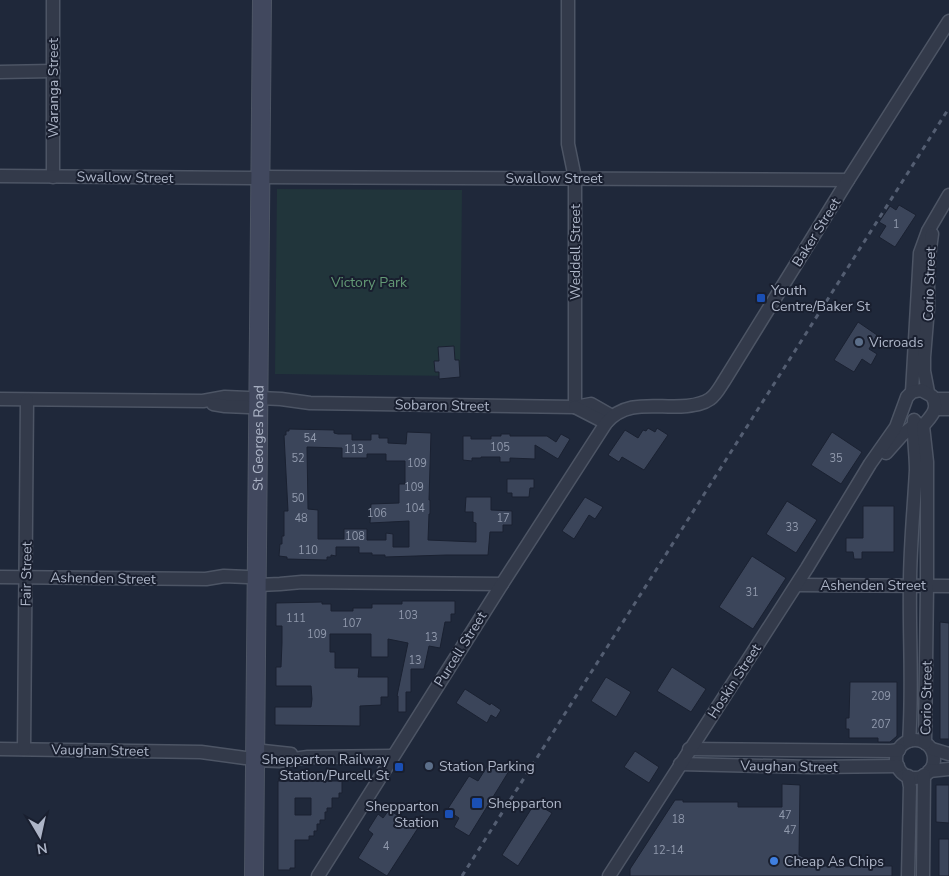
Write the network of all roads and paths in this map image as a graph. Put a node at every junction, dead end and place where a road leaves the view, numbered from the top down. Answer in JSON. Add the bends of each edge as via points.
{"nodes":[{"id":1,"x":53,"y":0,"type":"edge"},
{"id":2,"x":569,"y":2,"type":"edge"},
{"id":3,"x":257,"y":4,"type":"edge"},
{"id":4,"x":949,"y":21,"type":"edge"},
{"id":5,"x":53,"y":71,"type":"junction"},
{"id":6,"x":0,"y":72,"type":"edge"},
{"id":7,"x":0,"y":176,"type":"edge"},
{"id":8,"x":53,"y":176,"type":"junction"},
{"id":9,"x":255,"y":178,"type":"junction"},
{"id":10,"x":575,"y":178,"type":"junction"},
{"id":11,"x":848,"y":180,"type":"junction"},
{"id":12,"x":949,"y":195,"type":"edge"},
{"id":13,"x":939,"y":212,"type":"junction"},
{"id":14,"x":912,"y":392,"type":"junction"},
{"id":15,"x":0,"y":399,"type":"edge"},
{"id":16,"x":949,"y":399,"type":"edge"},
{"id":17,"x":27,"y":400,"type":"junction"},
{"id":18,"x":253,"y":402,"type":"junction"},
{"id":19,"x":904,"y":406,"type":"junction"},
{"id":20,"x":575,"y":407,"type":"junction"},
{"id":21,"x":949,"y":409,"type":"edge"},
{"id":22,"x":925,"y":412,"type":"junction"},
{"id":23,"x":609,"y":420,"type":"junction"},
{"id":24,"x":859,"y":485,"type":"junction"},
{"id":25,"x":0,"y":577,"type":"edge"},
{"id":26,"x":26,"y":577,"type":"junction"},
{"id":27,"x":252,"y":581,"type":"junction"},
{"id":28,"x":502,"y":584,"type":"junction"},
{"id":29,"x":797,"y":585,"type":"junction"},
{"id":30,"x":910,"y":585,"type":"junction"},
{"id":31,"x":927,"y":585,"type":"junction"},
{"id":32,"x":949,"y":586,"type":"edge"},
{"id":33,"x":909,"y":741,"type":"junction"},
{"id":34,"x":928,"y":746,"type":"junction"},
{"id":35,"x":0,"y":749,"type":"edge"},
{"id":36,"x":24,"y":749,"type":"junction"},
{"id":37,"x":689,"y":750,"type":"junction"},
{"id":38,"x":899,"y":750,"type":"junction"},
{"id":39,"x":250,"y":754,"type":"junction"},
{"id":40,"x":949,"y":754,"type":"edge"},
{"id":41,"x":392,"y":756,"type":"junction"},
{"id":42,"x":680,"y":764,"type":"junction"},
{"id":43,"x":898,"y":766,"type":"junction"},
{"id":44,"x":949,"y":769,"type":"edge"},
{"id":45,"x":927,"y":773,"type":"junction"},
{"id":46,"x":908,"y":776,"type":"junction"},
{"id":47,"x":244,"y":876,"type":"edge"},
{"id":48,"x":254,"y":876,"type":"edge"},
{"id":49,"x":318,"y":876,"type":"edge"},
{"id":50,"x":609,"y":876,"type":"edge"},
{"id":51,"x":908,"y":876,"type":"edge"},
{"id":52,"x":923,"y":876,"type":"edge"}],
"edges":[{"from":1,"to":5,"type":"street","name":"Waranga Street"},
{"from":2,"to":10,"type":"street","name":"Weddell Street","via":[[568,144]]},
{"from":3,"to":9,"type":"street","name":"St Georges Road"},
{"from":4,"to":11,"type":"street","name":"Baker Street"},
{"from":5,"to":6,"type":"street"},
{"from":5,"to":8,"type":"street","name":"Waranga Street"},
{"from":7,"to":8,"type":"street","name":"Swallow Street"},
{"from":8,"to":9,"type":"street","name":"Swallow Street"},
{"from":9,"to":10,"type":"street","name":"Swallow Street"},
{"from":9,"to":18,"type":"street","name":"St Georges Road"},
{"from":10,"to":11,"type":"street","name":"Swallow Street"},
{"from":10,"to":20,"type":"street","name":"Weddell Street"},
{"from":11,"to":23,"type":"street","name":"Baker Street","via":[[714,395],[702,404],[630,407]]},
{"from":12,"to":13,"type":"street"},
{"from":13,"to":14,"type":"street","name":"Corio Street","via":[[924,240],[918,264]]},
{"from":13,"to":22,"type":"street","name":"Corio Street","via":[[932,232],[928,264]]},
{"from":14,"to":19,"type":"street","name":"Hoskin Street"},
{"from":14,"to":22,"type":"street","via":[[921,390]]},
{"from":15,"to":17,"type":"street","name":"Sobaron Street"},
{"from":16,"to":22,"type":"street"},
{"from":17,"to":18,"type":"street","name":"Sobaron Street","via":[[203,402],[225,398]]},
{"from":17,"to":26,"type":"street","name":"Fair Street"},
{"from":18,"to":20,"type":"street","name":"Sobaron Street","via":[[281,399],[310,403]]},
{"from":18,"to":27,"type":"street","name":"St Georges Road"},
{"from":19,"to":22,"type":"street","via":[[906,412]]},
{"from":19,"to":24,"type":"street","name":"Hoskin Street","via":[[896,427]]},
{"from":20,"to":23,"type":"street","name":"Sobaron Street","via":[[591,404]]},
{"from":21,"to":22,"type":"street"},
{"from":22,"to":24,"type":"street","name":"Hoskin Street"},
{"from":22,"to":30,"type":"street","name":"Corio Street","via":[[916,467]]},
{"from":22,"to":31,"type":"street","name":"Corio Street","via":[[922,426],[927,462]]},
{"from":23,"to":28,"type":"street","name":"Purcell Street"},
{"from":24,"to":29,"type":"street","name":"Hoskin Street"},
{"from":25,"to":26,"type":"street","name":"Ashenden Street"},
{"from":26,"to":27,"type":"street","name":"Ashenden Street","via":[[206,579],[224,576]]},
{"from":26,"to":36,"type":"street","name":"Fair Street"},
{"from":27,"to":28,"type":"street","name":"Ashenden Street","via":[[280,577],[302,582]]},
{"from":27,"to":39,"type":"street","name":"St Georges Road"},
{"from":28,"to":41,"type":"street","name":"Purcell Street"},
{"from":29,"to":30,"type":"street","name":"Ashenden Street"},
{"from":29,"to":37,"type":"street","name":"Hoskin Street"},
{"from":30,"to":31,"type":"street","name":"Ashenden Street"},
{"from":30,"to":33,"type":"street","name":"Corio Street"},
{"from":31,"to":32,"type":"street","name":"Ashenden Street"},
{"from":31,"to":34,"type":"street","name":"Corio Street"},
{"from":33,"to":34,"type":"street"},
{"from":33,"to":38,"type":"street"},
{"from":34,"to":40,"type":"street"},
{"from":34,"to":45,"type":"street","via":[[934,754],[934,763]]},
{"from":35,"to":36,"type":"street","name":"Vaughan Street"},
{"from":36,"to":39,"type":"street","name":"Vaughan Street","via":[[201,752],[223,748]]},
{"from":37,"to":38,"type":"street","name":"Vaughan Street"},
{"from":37,"to":42,"type":"street","name":"Hoskin Street"},
{"from":38,"to":43,"type":"street"},
{"from":39,"to":41,"type":"street","name":"Vaughan Street"},
{"from":39,"to":47,"type":"street","name":"St Georges Road"},
{"from":39,"to":48,"type":"street","name":"St Georges Road"},
{"from":41,"to":49,"type":"street","name":"Purcell Street"},
{"from":42,"to":43,"type":"street","name":"Vaughan Street"},
{"from":42,"to":50,"type":"street","name":"Hoskin Street"},
{"from":43,"to":46,"type":"street"},
{"from":44,"to":45,"type":"street"},
{"from":45,"to":46,"type":"street","via":[[913,778]]},
{"from":45,"to":52,"type":"street"},
{"from":46,"to":51,"type":"street"}]}
